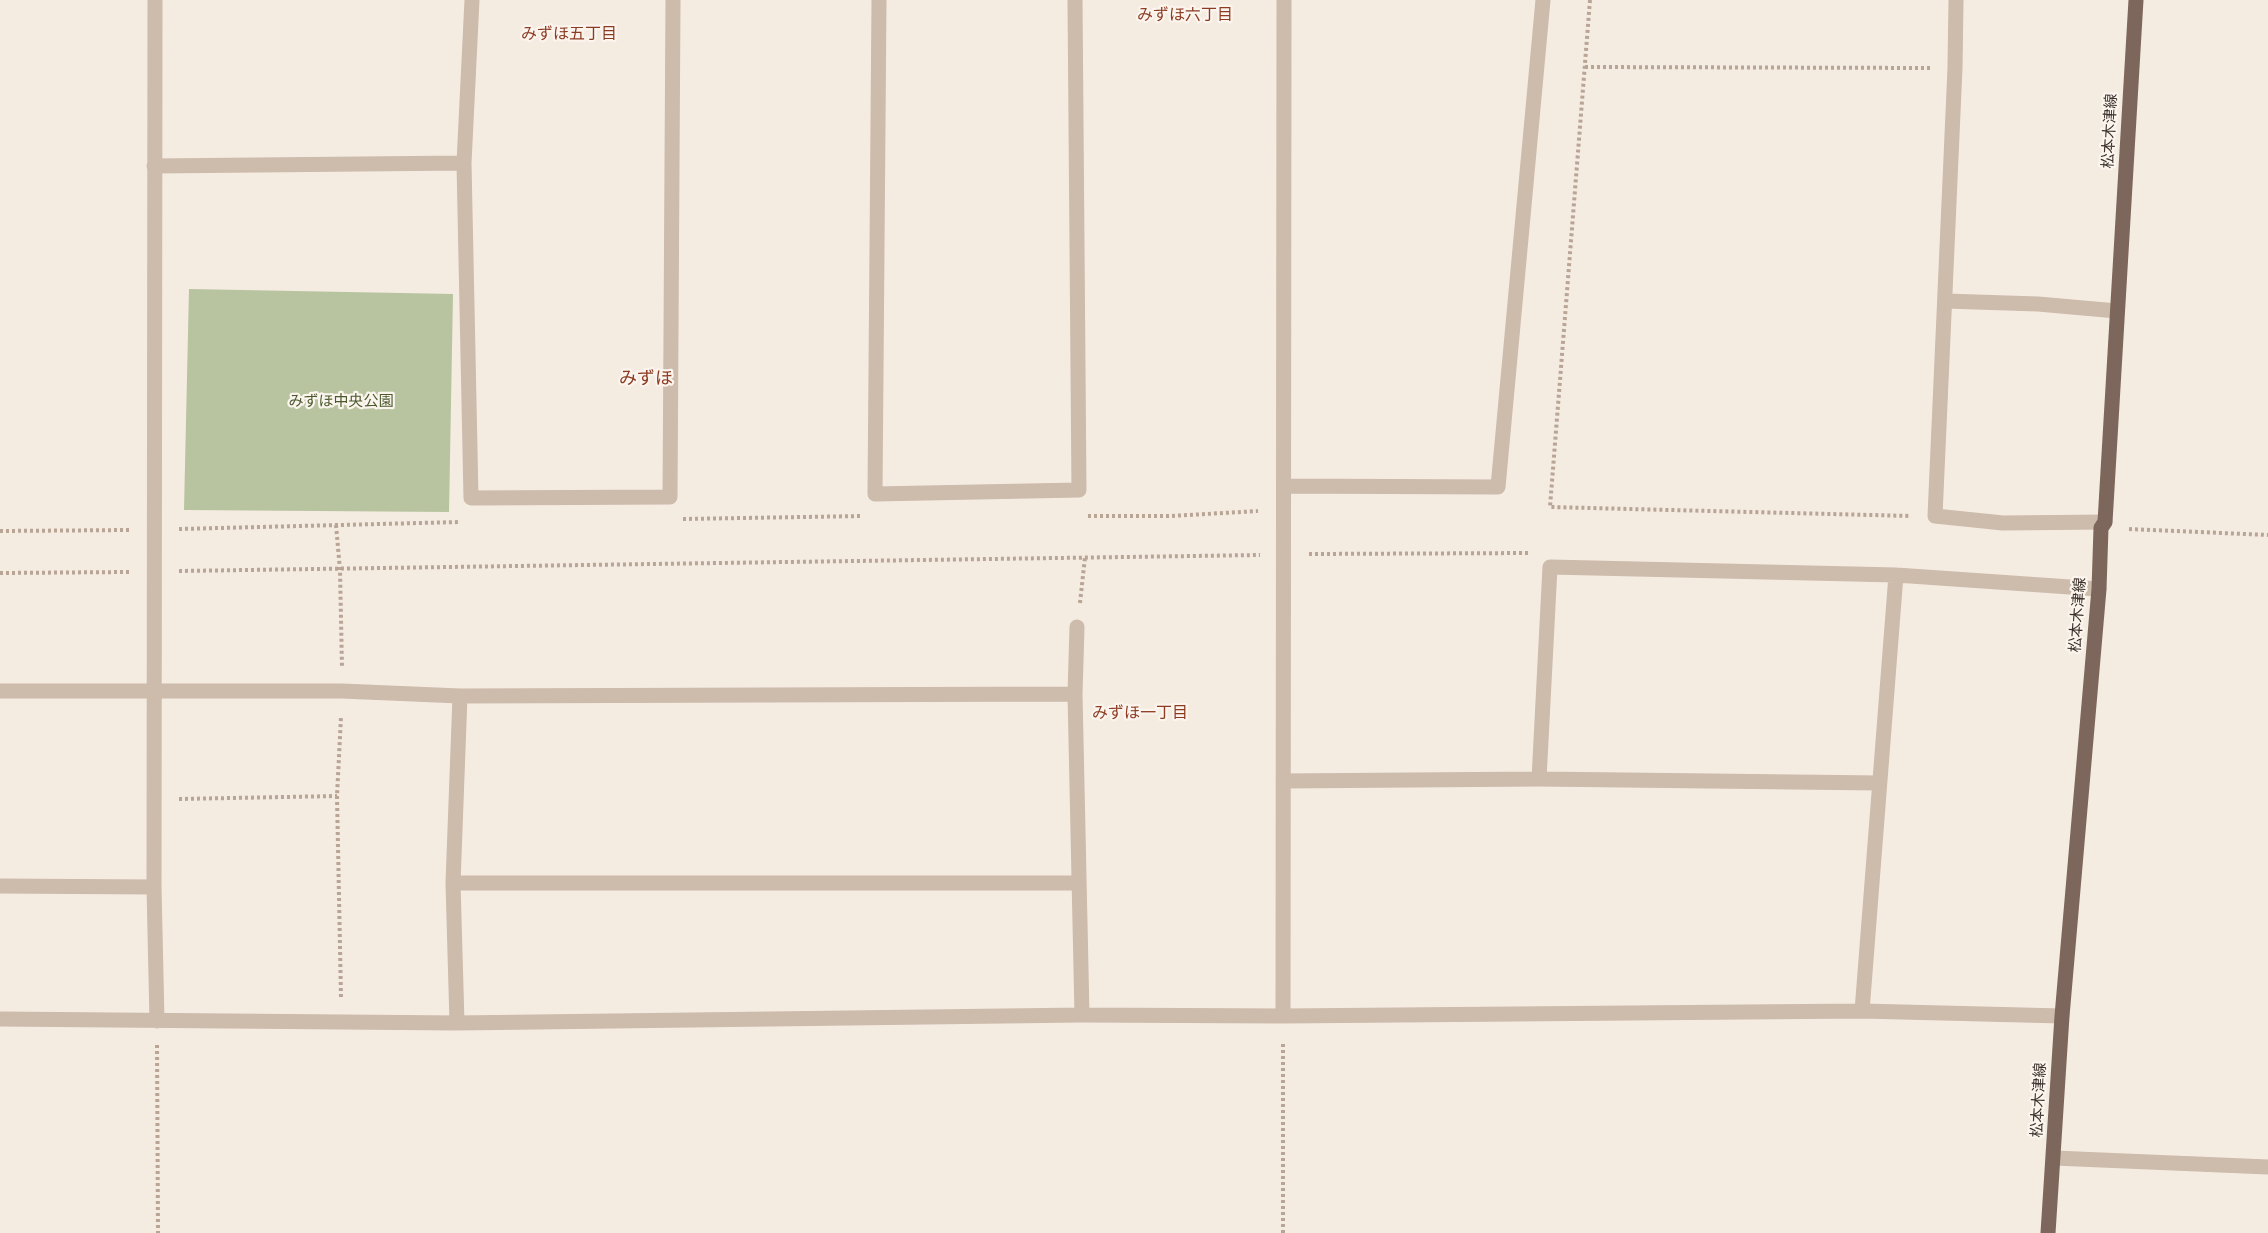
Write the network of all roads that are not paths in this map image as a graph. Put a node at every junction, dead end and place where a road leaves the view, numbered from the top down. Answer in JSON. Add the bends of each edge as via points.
{"nodes":[{"id":1,"x":155,"y":0,"type":"edge"},
{"id":2,"x":472,"y":0,"type":"edge"},
{"id":3,"x":673,"y":0,"type":"edge"},
{"id":4,"x":879,"y":0,"type":"edge"},
{"id":5,"x":1075,"y":0,"type":"edge"},
{"id":6,"x":1284,"y":0,"type":"edge"},
{"id":7,"x":1543,"y":0,"type":"edge"},
{"id":8,"x":1956,"y":0,"type":"edge"},
{"id":9,"x":2136,"y":0,"type":"edge"},
{"id":10,"x":464,"y":163,"type":"junction"},
{"id":11,"x":154,"y":166,"type":"junction"},
{"id":12,"x":1945,"y":301,"type":"junction"},
{"id":13,"x":2117,"y":311,"type":"junction"},
{"id":14,"x":1284,"y":486,"type":"junction"},
{"id":15,"x":2103,"y":525,"type":"junction"},
{"id":16,"x":1896,"y":575,"type":"junction"},
{"id":17,"x":2099,"y":589,"type":"junction"},
{"id":18,"x":1077,"y":627,"type":"road end"},
{"id":19,"x":0,"y":691,"type":"edge"},
{"id":20,"x":155,"y":691,"type":"junction"},
{"id":21,"x":1075,"y":694,"type":"junction"},
{"id":22,"x":460,"y":696,"type":"junction"},
{"id":23,"x":1539,"y":779,"type":"junction"},
{"id":24,"x":1283,"y":781,"type":"junction"},
{"id":25,"x":1879,"y":783,"type":"junction"},
{"id":26,"x":453,"y":883,"type":"junction"},
{"id":27,"x":1078,"y":883,"type":"junction"},
{"id":28,"x":0,"y":886,"type":"edge"},
{"id":29,"x":154,"y":887,"type":"junction"},
{"id":30,"x":1862,"y":1011,"type":"junction"},
{"id":31,"x":1082,"y":1014,"type":"junction"},
{"id":32,"x":1283,"y":1016,"type":"junction"},
{"id":33,"x":2062,"y":1016,"type":"junction"},
{"id":34,"x":0,"y":1019,"type":"edge"},
{"id":35,"x":157,"y":1021,"type":"junction"},
{"id":36,"x":457,"y":1023,"type":"junction"},
{"id":37,"x":2054,"y":1158,"type":"junction"},
{"id":38,"x":2268,"y":1167,"type":"edge"},
{"id":39,"x":2048,"y":1233,"type":"edge"}],
"edges":[{"from":1,"to":11,"type":"street"},
{"from":2,"to":10,"type":"street"},
{"from":3,"to":10,"type":"street","via":[[670,497],[471,498]]},
{"from":4,"to":5,"type":"street","via":[[875,494],[1079,490]]},
{"from":6,"to":14,"type":"street"},
{"from":7,"to":14,"type":"street","via":[[1498,487]]},
{"from":8,"to":12,"type":"street"},
{"from":9,"to":13,"type":"main road","name":"松本木津線"},
{"from":10,"to":11,"type":"street"},
{"from":11,"to":20,"type":"street"},
{"from":12,"to":13,"type":"street"},
{"from":12,"to":15,"type":"street","via":[[1935,516],[2002,524]]},
{"from":13,"to":15,"type":"main road","name":"松本木津線"},
{"from":14,"to":24,"type":"street"},
{"from":15,"to":17,"type":"main road","name":"松本木津線"},
{"from":16,"to":17,"type":"street"},
{"from":16,"to":23,"type":"street","via":[[1550,567]]},
{"from":16,"to":25,"type":"street"},
{"from":17,"to":33,"type":"main road","name":"松本木津線"},
{"from":18,"to":21,"type":"street"},
{"from":19,"to":20,"type":"street"},
{"from":20,"to":22,"type":"street","via":[[342,691]]},
{"from":20,"to":29,"type":"street"},
{"from":21,"to":22,"type":"street"},
{"from":21,"to":27,"type":"street"},
{"from":22,"to":26,"type":"street"},
{"from":23,"to":24,"type":"street"},
{"from":23,"to":25,"type":"street"},
{"from":24,"to":32,"type":"street"},
{"from":25,"to":30,"type":"street"},
{"from":26,"to":27,"type":"street"},
{"from":26,"to":36,"type":"street"},
{"from":27,"to":31,"type":"street"},
{"from":28,"to":29,"type":"street"},
{"from":29,"to":35,"type":"street"},
{"from":30,"to":32,"type":"street"},
{"from":30,"to":33,"type":"street"},
{"from":31,"to":32,"type":"street"},
{"from":31,"to":36,"type":"street"},
{"from":33,"to":37,"type":"main road","name":"松本木津線"},
{"from":34,"to":35,"type":"street"},
{"from":35,"to":36,"type":"street"},
{"from":37,"to":38,"type":"street"},
{"from":37,"to":39,"type":"main road","name":"松本木津線"}]}
